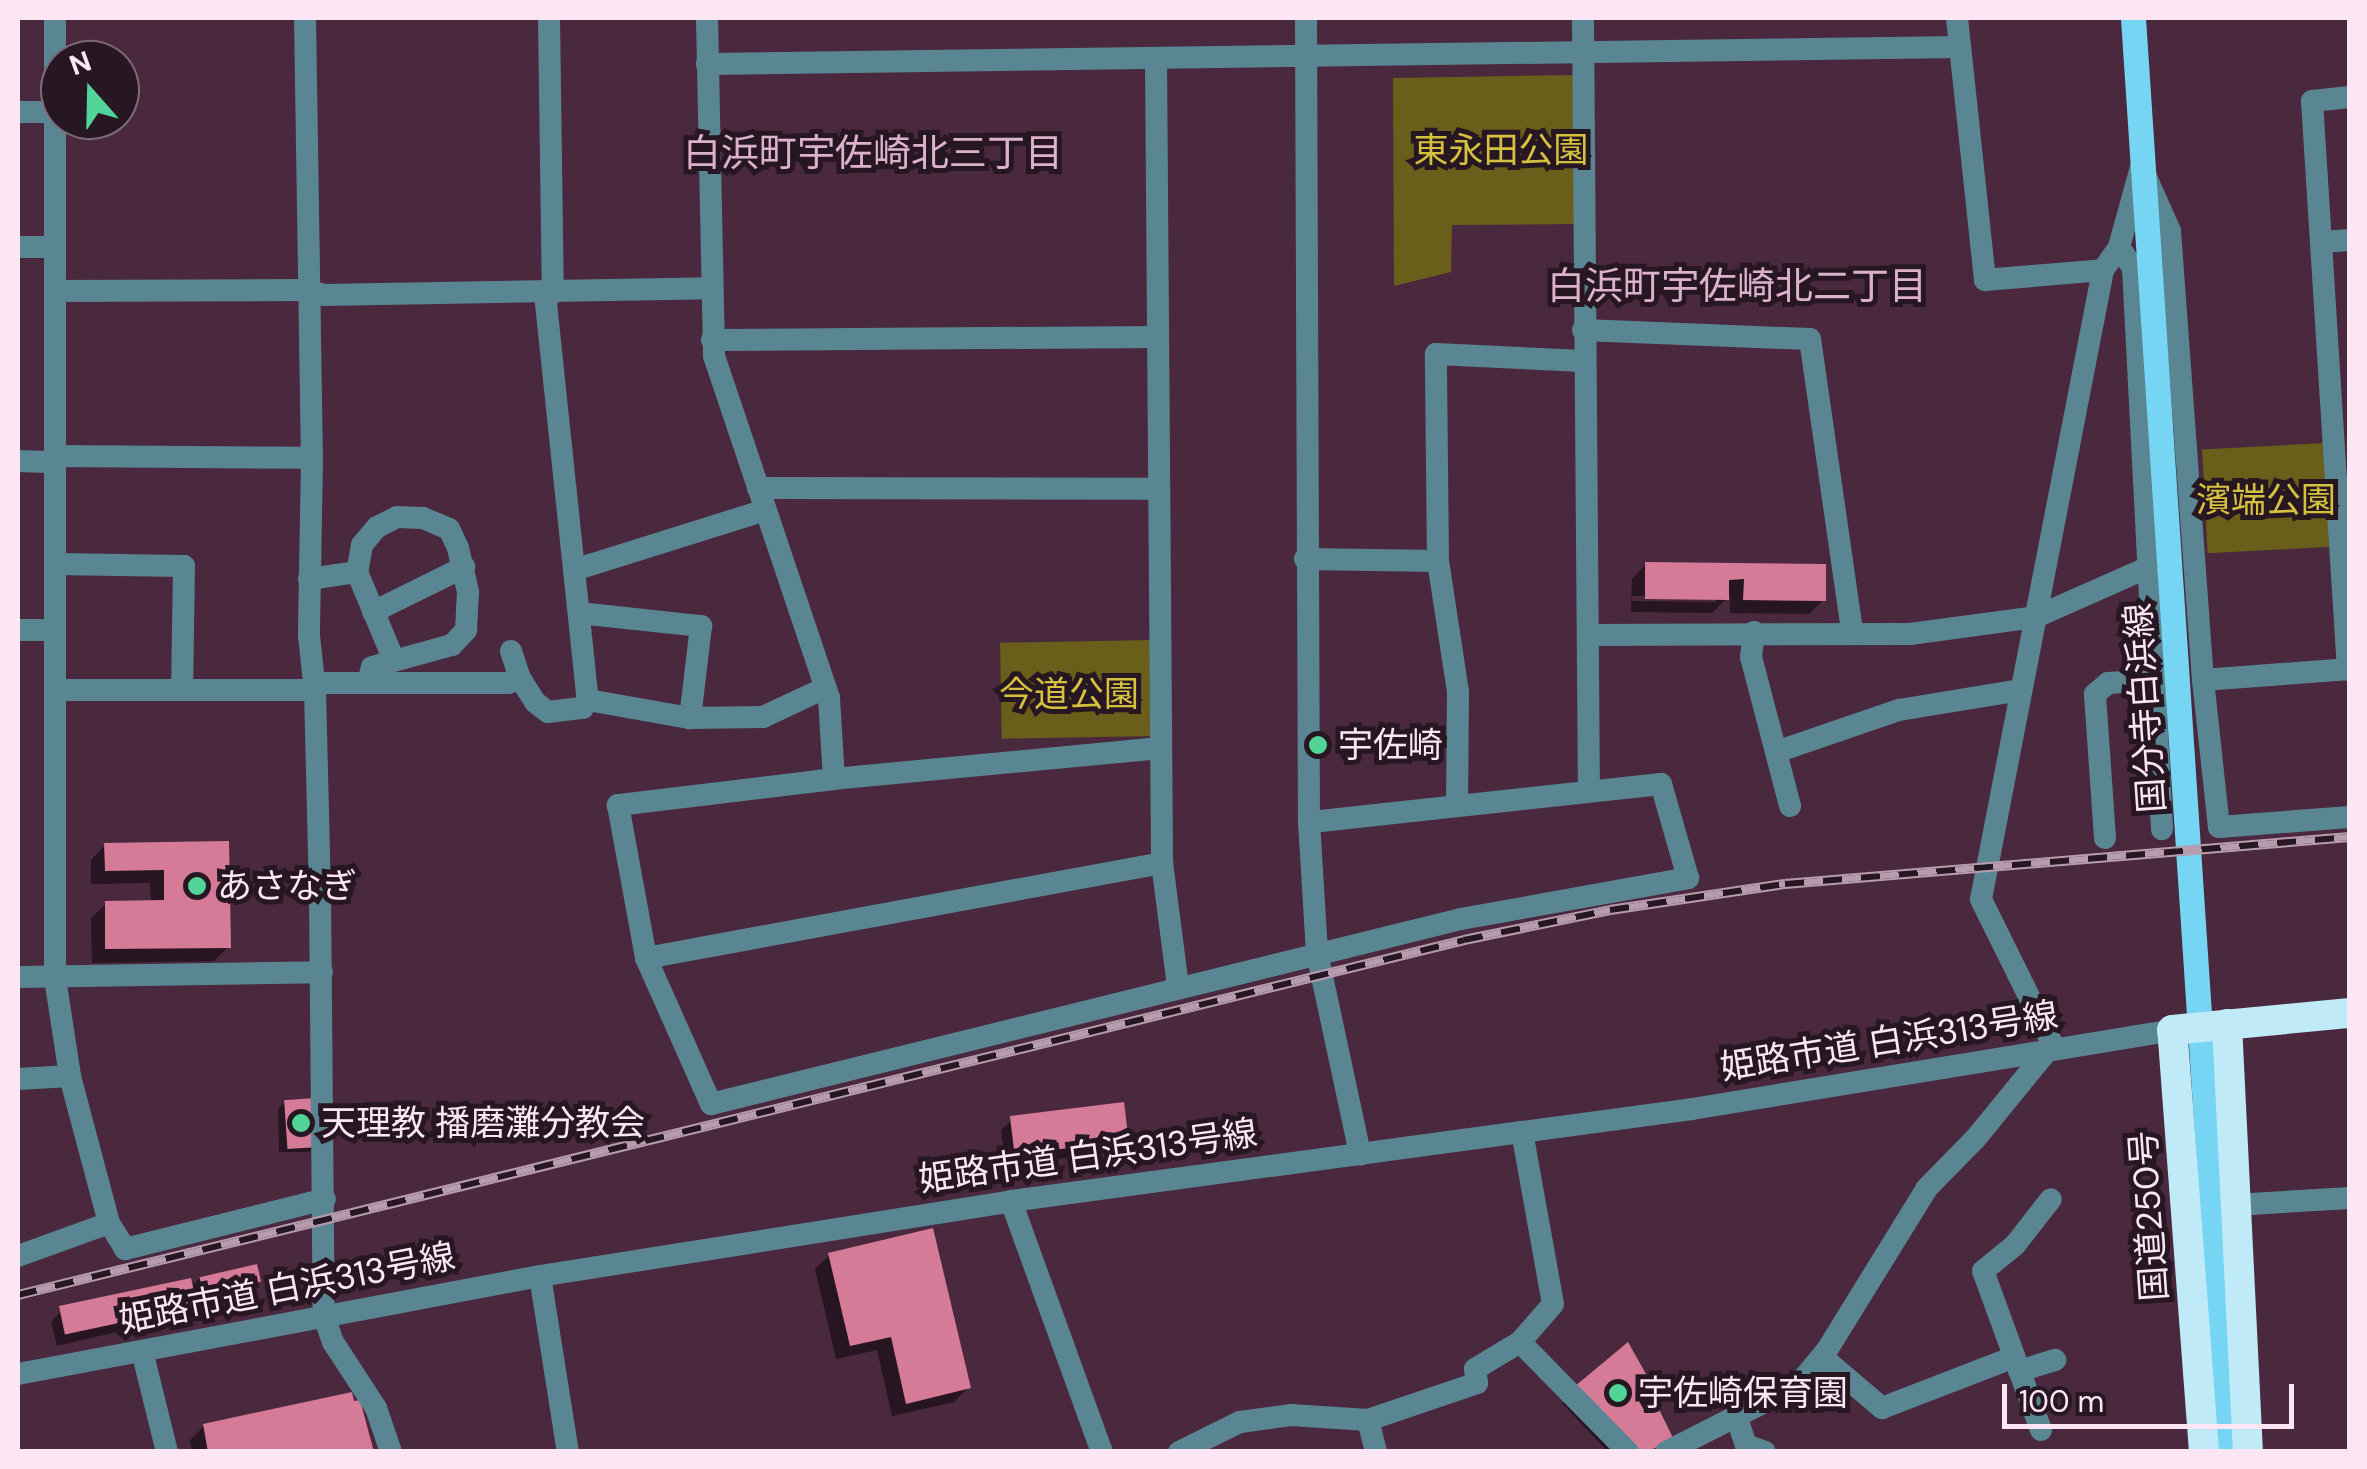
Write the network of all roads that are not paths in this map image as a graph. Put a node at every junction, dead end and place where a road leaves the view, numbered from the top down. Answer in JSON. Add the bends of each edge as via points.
{"nodes":[{"id":1,"x":305,"y":18,"type":"edge"},
{"id":2,"x":549,"y":18,"type":"edge"},
{"id":3,"x":706,"y":18,"type":"edge"},
{"id":4,"x":1306,"y":18,"type":"edge"},
{"id":5,"x":1582,"y":18,"type":"edge"},
{"id":6,"x":1957,"y":18,"type":"edge"},
{"id":7,"x":2133,"y":18,"type":"edge"},
{"id":8,"x":1959,"y":48,"type":"junction"},
{"id":9,"x":1581,"y":52,"type":"junction"},
{"id":10,"x":1307,"y":57,"type":"junction"},
{"id":11,"x":1156,"y":58,"type":"junction"},
{"id":12,"x":707,"y":64,"type":"junction"},
{"id":13,"x":2350,"y":97,"type":"edge"},
{"id":14,"x":55,"y":140,"type":"edge"},
{"id":15,"x":2142,"y":167,"type":"junction"},
{"id":16,"x":2350,"y":240,"type":"edge"},
{"id":17,"x":2322,"y":242,"type":"junction"},
{"id":18,"x":2119,"y":246,"type":"junction"},
{"id":19,"x":18,"y":247,"type":"edge"},
{"id":20,"x":55,"y":247,"type":"junction"},
{"id":21,"x":2103,"y":270,"type":"junction"},
{"id":22,"x":710,"y":288,"type":"junction"},
{"id":23,"x":307,"y":290,"type":"junction"},
{"id":24,"x":55,"y":291,"type":"junction"},
{"id":25,"x":550,"y":294,"type":"junction"},
{"id":26,"x":1583,"y":330,"type":"junction"},
{"id":27,"x":1158,"y":337,"type":"junction"},
{"id":28,"x":712,"y":340,"type":"junction"},
{"id":29,"x":1583,"y":361,"type":"junction"},
{"id":30,"x":2340,"y":381,"type":"edge"},
{"id":31,"x":312,"y":458,"type":"junction"},
{"id":32,"x":55,"y":459,"type":"junction"},
{"id":33,"x":18,"y":462,"type":"edge"},
{"id":34,"x":1159,"y":489,"type":"junction"},
{"id":35,"x":761,"y":499,"type":"junction"},
{"id":36,"x":2344,"y":526,"type":"edge"},
{"id":37,"x":1305,"y":559,"type":"junction"},
{"id":38,"x":1438,"y":561,"type":"junction"},
{"id":39,"x":55,"y":564,"type":"junction"},
{"id":40,"x":2149,"y":567,"type":"junction"},
{"id":41,"x":464,"y":568,"type":"junction"},
{"id":42,"x":574,"y":570,"type":"junction"},
{"id":43,"x":357,"y":572,"type":"junction"},
{"id":44,"x":309,"y":580,"type":"junction"},
{"id":45,"x":374,"y":612,"type":"junction"},
{"id":46,"x":579,"y":613,"type":"junction"},
{"id":47,"x":2036,"y":617,"type":"junction"},
{"id":48,"x":18,"y":630,"type":"edge"},
{"id":49,"x":55,"y":630,"type":"junction"},
{"id":50,"x":1852,"y":631,"type":"junction"},
{"id":51,"x":1754,"y":632,"type":"junction"},
{"id":52,"x":1590,"y":635,"type":"junction"},
{"id":53,"x":512,"y":651,"type":"dead end"},
{"id":54,"x":393,"y":658,"type":"junction"},
{"id":55,"x":2349,"y":670,"type":"edge"},
{"id":56,"x":520,"y":678,"type":"junction"},
{"id":57,"x":2154,"y":680,"type":"junction"},
{"id":58,"x":2204,"y":680,"type":"junction"},
{"id":59,"x":368,"y":683,"type":"junction"},
{"id":60,"x":315,"y":687,"type":"junction"},
{"id":61,"x":825,"y":688,"type":"junction"},
{"id":62,"x":55,"y":690,"type":"junction"},
{"id":63,"x":182,"y":690,"type":"junction"},
{"id":64,"x":2021,"y":690,"type":"junction"},
{"id":65,"x":588,"y":700,"type":"junction"},
{"id":66,"x":690,"y":718,"type":"junction"},
{"id":67,"x":1161,"y":748,"type":"junction"},
{"id":68,"x":1776,"y":752,"type":"junction"},
{"id":69,"x":834,"y":779,"type":"junction"},
{"id":70,"x":1589,"y":791,"type":"junction"},
{"id":71,"x":1457,"y":806,"type":"junction"},
{"id":72,"x":1790,"y":806,"type":"dead end"},
{"id":73,"x":2350,"y":816,"type":"edge"},
{"id":74,"x":1309,"y":822,"type":"junction"},
{"id":75,"x":2162,"y":829,"type":"dead end"},
{"id":76,"x":2105,"y":838,"type":"dead end"},
{"id":77,"x":1162,"y":863,"type":"junction"},
{"id":78,"x":1317,"y":954,"type":"junction"},
{"id":79,"x":646,"y":958,"type":"junction"},
{"id":80,"x":322,"y":972,"type":"junction"},
{"id":81,"x":18,"y":976,"type":"edge"},
{"id":82,"x":55,"y":978,"type":"junction"},
{"id":83,"x":1178,"y":986,"type":"junction"},
{"id":84,"x":2350,"y":1013,"type":"edge"},
{"id":85,"x":2228,"y":1024,"type":"junction"},
{"id":86,"x":2172,"y":1030,"type":"junction"},
{"id":87,"x":2051,"y":1050,"type":"junction"},
{"id":88,"x":70,"y":1076,"type":"junction"},
{"id":89,"x":18,"y":1079,"type":"edge"},
{"id":90,"x":1522,"y":1132,"type":"junction"},
{"id":91,"x":1360,"y":1154,"type":"junction"},
{"id":92,"x":325,"y":1198,"type":"junction"},
{"id":93,"x":2350,"y":1198,"type":"edge"},
{"id":94,"x":2050,"y":1199,"type":"dead end"},
{"id":95,"x":1011,"y":1201,"type":"junction"},
{"id":96,"x":2234,"y":1205,"type":"junction"},
{"id":97,"x":109,"y":1223,"type":"junction"},
{"id":98,"x":18,"y":1256,"type":"edge"},
{"id":99,"x":540,"y":1276,"type":"junction"},
{"id":100,"x":324,"y":1316,"type":"junction"},
{"id":101,"x":1520,"y":1342,"type":"junction"},
{"id":102,"x":142,"y":1351,"type":"junction"},
{"id":103,"x":1822,"y":1356,"type":"junction"},
{"id":104,"x":2055,"y":1360,"type":"dead end"},
{"id":105,"x":2017,"y":1364,"type":"junction"},
{"id":106,"x":18,"y":1374,"type":"edge"},
{"id":107,"x":1737,"y":1418,"type":"junction"},
{"id":108,"x":1368,"y":1420,"type":"junction"},
{"id":109,"x":2041,"y":1430,"type":"dead end"},
{"id":110,"x":167,"y":1452,"type":"edge"},
{"id":111,"x":392,"y":1452,"type":"edge"},
{"id":112,"x":568,"y":1452,"type":"edge"},
{"id":113,"x":1102,"y":1452,"type":"edge"},
{"id":114,"x":1179,"y":1452,"type":"edge"},
{"id":115,"x":1376,"y":1452,"type":"edge"},
{"id":116,"x":1628,"y":1452,"type":"edge"},
{"id":117,"x":1666,"y":1452,"type":"edge"},
{"id":118,"x":1765,"y":1452,"type":"edge"},
{"id":119,"x":2204,"y":1452,"type":"edge"},
{"id":120,"x":2225,"y":1452,"type":"edge"},
{"id":121,"x":2248,"y":1452,"type":"edge"}],
"edges":[{"from":1,"to":23,"type":"street"},
{"from":2,"to":25,"type":"street"},
{"from":3,"to":12,"type":"street"},
{"from":4,"to":10,"type":"street"},
{"from":5,"to":9,"type":"street"},
{"from":6,"to":8,"type":"street"},
{"from":7,"to":15,"type":"main road","name":"国分寺白浜線"},
{"from":8,"to":9,"type":"street"},
{"from":8,"to":21,"type":"street","via":[[1985,280]]},
{"from":9,"to":10,"type":"street"},
{"from":9,"to":26,"type":"street"},
{"from":10,"to":11,"type":"street"},
{"from":10,"to":37,"type":"street"},
{"from":11,"to":12,"type":"street"},
{"from":11,"to":27,"type":"street"},
{"from":12,"to":22,"type":"street"},
{"from":13,"to":17,"type":"street","via":[[2312,101]]},
{"from":14,"to":20,"type":"street"},
{"from":15,"to":18,"type":"street"},
{"from":15,"to":58,"type":"street","via":[[2170,231]]},
{"from":15,"to":120,"type":"main road","name":"国分寺白浜線"},
{"from":16,"to":17,"type":"street"},
{"from":17,"to":30,"type":"street"},
{"from":18,"to":21,"type":"street"},
{"from":18,"to":40,"type":"street","via":[[2133,268]]},
{"from":19,"to":20,"type":"street"},
{"from":20,"to":24,"type":"street"},
{"from":21,"to":47,"type":"street"},
{"from":22,"to":25,"type":"street"},
{"from":22,"to":28,"type":"street"},
{"from":23,"to":24,"type":"street"},
{"from":23,"to":25,"type":"street","via":[[324,296]]},
{"from":23,"to":31,"type":"street"},
{"from":24,"to":32,"type":"street"},
{"from":25,"to":42,"type":"street"},
{"from":26,"to":29,"type":"street"},
{"from":26,"to":50,"type":"street","via":[[1810,339]]},
{"from":27,"to":28,"type":"street"},
{"from":27,"to":34,"type":"street"},
{"from":28,"to":35,"type":"street"},
{"from":29,"to":38,"type":"street","via":[[1436,354]]},
{"from":29,"to":52,"type":"street"},
{"from":30,"to":36,"type":"street"},
{"from":31,"to":32,"type":"street"},
{"from":31,"to":44,"type":"street"},
{"from":32,"to":33,"type":"street"},
{"from":32,"to":39,"type":"street"},
{"from":34,"to":35,"type":"street"},
{"from":34,"to":67,"type":"street"},
{"from":35,"to":42,"type":"street"},
{"from":35,"to":61,"type":"street"},
{"from":36,"to":55,"type":"street"},
{"from":37,"to":38,"type":"street"},
{"from":37,"to":74,"type":"street"},
{"from":38,"to":71,"type":"street","via":[[1458,692]]},
{"from":39,"to":49,"type":"street"},
{"from":39,"to":63,"type":"street","via":[[184,566]]},
{"from":40,"to":47,"type":"street"},
{"from":40,"to":57,"type":"street"},
{"from":41,"to":43,"type":"street","via":[[450,530],[423,518],[397,517],[362,545]]},
{"from":41,"to":45,"type":"street"},
{"from":41,"to":54,"type":"street","via":[[466,630],[452,645]]},
{"from":42,"to":46,"type":"street"},
{"from":43,"to":44,"type":"street"},
{"from":43,"to":45,"type":"street"},
{"from":44,"to":60,"type":"street"},
{"from":45,"to":54,"type":"street"},
{"from":46,"to":65,"type":"street"},
{"from":46,"to":66,"type":"street","via":[[702,626]]},
{"from":47,"to":50,"type":"street","via":[[1910,634]]},
{"from":47,"to":64,"type":"street"},
{"from":48,"to":49,"type":"street"},
{"from":49,"to":62,"type":"street"},
{"from":50,"to":51,"type":"street"},
{"from":51,"to":52,"type":"street"},
{"from":51,"to":68,"type":"street","via":[[1751,657]]},
{"from":52,"to":70,"type":"street"},
{"from":53,"to":56,"type":"street"},
{"from":54,"to":59,"type":"street","via":[[372,666]]},
{"from":55,"to":58,"type":"street"},
{"from":56,"to":59,"type":"street"},
{"from":56,"to":65,"type":"street","via":[[548,712],[583,708]]},
{"from":57,"to":75,"type":"street"},
{"from":57,"to":76,"type":"street","via":[[2108,682],[2095,694]]},
{"from":58,"to":73,"type":"street","via":[[2219,827]]},
{"from":59,"to":60,"type":"street"},
{"from":60,"to":63,"type":"street"},
{"from":60,"to":80,"type":"street"},
{"from":61,"to":66,"type":"street","via":[[763,717]]},
{"from":61,"to":69,"type":"street"},
{"from":62,"to":63,"type":"street"},
{"from":62,"to":82,"type":"street"},
{"from":64,"to":68,"type":"street","via":[[1900,710]]},
{"from":64,"to":87,"type":"street","via":[[1981,898]]},
{"from":65,"to":66,"type":"street"},
{"from":67,"to":69,"type":"street"},
{"from":67,"to":77,"type":"street"},
{"from":68,"to":72,"type":"street"},
{"from":69,"to":79,"type":"street","via":[[618,805]]},
{"from":70,"to":71,"type":"street"},
{"from":70,"to":78,"type":"street","via":[[1661,784],[1688,878],[1460,918]]},
{"from":71,"to":74,"type":"street"},
{"from":74,"to":78,"type":"street"},
{"from":77,"to":79,"type":"street"},
{"from":77,"to":83,"type":"street"},
{"from":78,"to":83,"type":"street"},
{"from":78,"to":91,"type":"street"},
{"from":79,"to":83,"type":"street","via":[[711,1104]]},
{"from":80,"to":82,"type":"street"},
{"from":80,"to":92,"type":"street"},
{"from":81,"to":82,"type":"street"},
{"from":82,"to":88,"type":"street"},
{"from":84,"to":85,"type":"highway"},
{"from":85,"to":86,"type":"highway"},
{"from":85,"to":96,"type":"highway"},
{"from":86,"to":87,"type":"street","name":"姫路市道 白浜313号線"},
{"from":86,"to":119,"type":"highway","name":"国道250号"},
{"from":87,"to":90,"type":"street","name":"姫路市道 白浜313号線"},
{"from":87,"to":103,"type":"street","via":[[1926,1188]]},
{"from":88,"to":89,"type":"street"},
{"from":88,"to":97,"type":"street"},
{"from":90,"to":91,"type":"street","name":"姫路市道 白浜313号線"},
{"from":90,"to":101,"type":"street","via":[[1553,1304]]},
{"from":91,"to":95,"type":"street","name":"姫路市道 白浜313号線"},
{"from":92,"to":97,"type":"street","via":[[125,1250]]},
{"from":92,"to":100,"type":"street"},
{"from":93,"to":96,"type":"street"},
{"from":94,"to":105,"type":"street","via":[[1983,1271]]},
{"from":95,"to":99,"type":"street","name":"姫路市道 白浜313号線"},
{"from":95,"to":113,"type":"street"},
{"from":96,"to":121,"type":"highway"},
{"from":97,"to":98,"type":"street"},
{"from":99,"to":100,"type":"street","name":"姫路市道 白浜313号線"},
{"from":99,"to":112,"type":"street"},
{"from":100,"to":102,"type":"street","name":"姫路市道 白浜313号線"},
{"from":100,"to":111,"type":"street","via":[[376,1408]]},
{"from":101,"to":108,"type":"street","via":[[1475,1369],[1476,1383]]},
{"from":101,"to":116,"type":"street"},
{"from":102,"to":106,"type":"street","name":"姫路市道 白浜313号線"},
{"from":102,"to":110,"type":"street"},
{"from":103,"to":105,"type":"street","via":[[1882,1408]]},
{"from":103,"to":107,"type":"street","via":[[1798,1385]]},
{"from":104,"to":105,"type":"street"},
{"from":105,"to":109,"type":"street"},
{"from":107,"to":117,"type":"street"},
{"from":107,"to":118,"type":"street","via":[[1746,1445]]},
{"from":108,"to":114,"type":"street","via":[[1290,1415],[1240,1422]]},
{"from":108,"to":115,"type":"street"}]}
